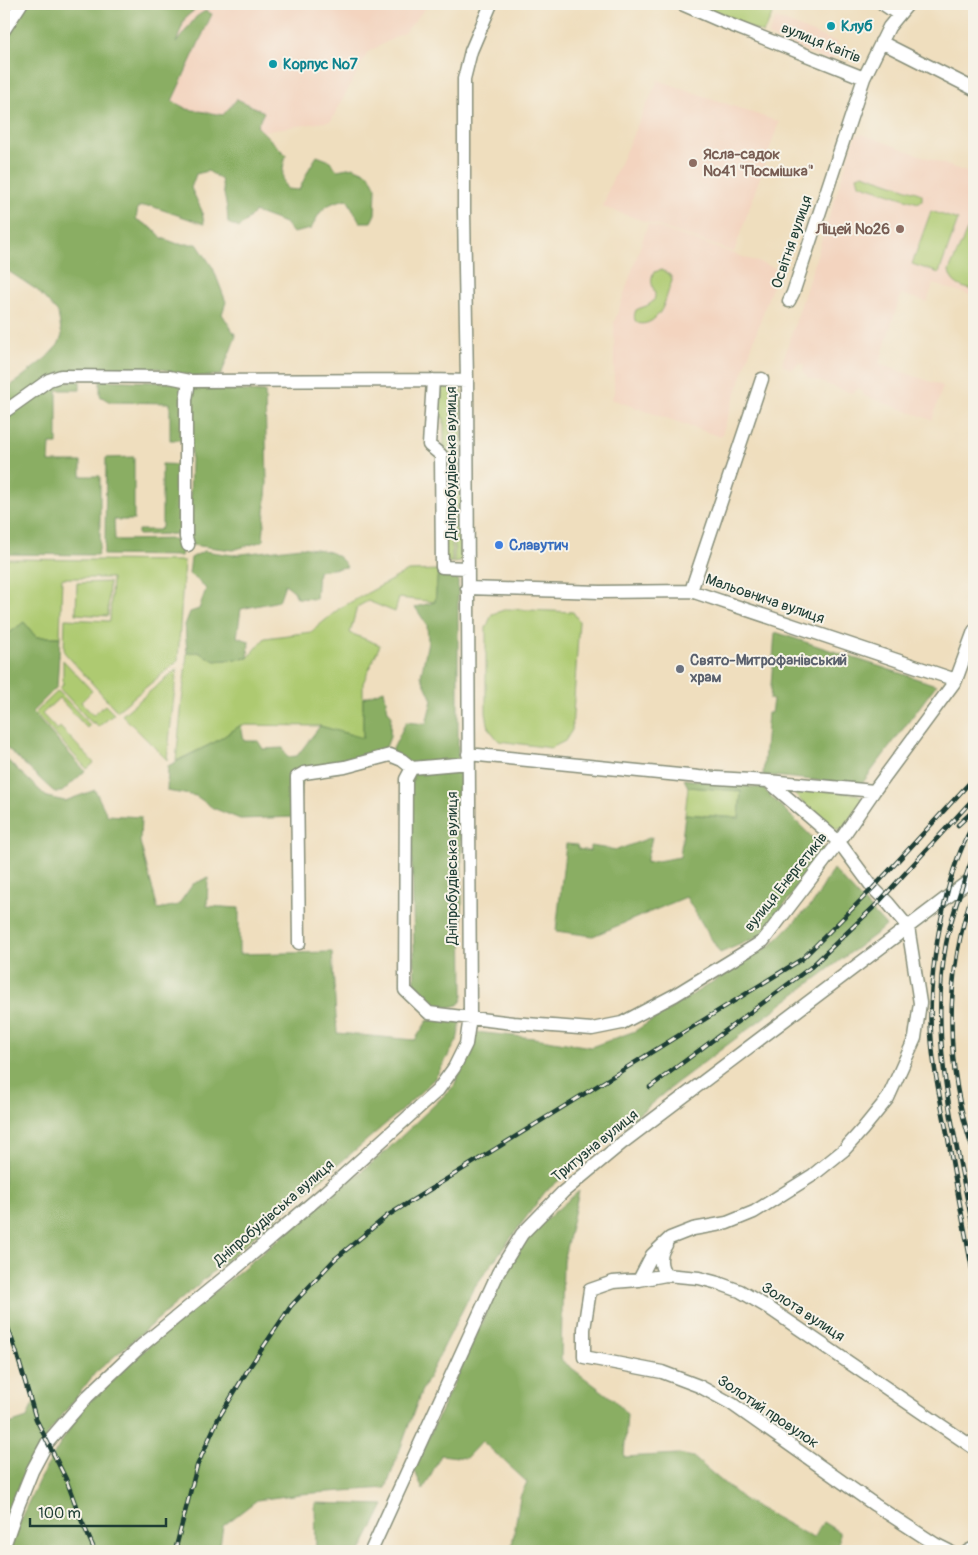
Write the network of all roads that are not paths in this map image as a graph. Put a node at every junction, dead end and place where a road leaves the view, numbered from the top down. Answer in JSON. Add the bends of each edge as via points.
{"nodes":[{"id":1,"x":21,"y":4,"type":"edge"},
{"id":2,"x":491,"y":4,"type":"edge"},
{"id":3,"x":682,"y":4,"type":"edge"},
{"id":4,"x":883,"y":4,"type":"edge"},
{"id":5,"x":908,"y":4,"type":"edge"},
{"id":6,"x":898,"y":14,"type":"junction"},
{"id":7,"x":4,"y":30,"type":"edge"},
{"id":8,"x":881,"y":42,"type":"junction"},
{"id":9,"x":864,"y":78,"type":"junction"},
{"id":10,"x":974,"y":89,"type":"edge"},
{"id":11,"x":789,"y":301,"type":"dead end"},
{"id":12,"x":762,"y":379,"type":"dead end"},
{"id":13,"x":433,"y":380,"type":"junction"},
{"id":14,"x":189,"y":381,"type":"junction"},
{"id":15,"x":467,"y":382,"type":"junction"},
{"id":16,"x":4,"y":412,"type":"edge"},
{"id":17,"x":188,"y":545,"type":"dead end"},
{"id":18,"x":467,"y":568,"type":"junction"},
{"id":19,"x":467,"y":588,"type":"junction"},
{"id":20,"x":691,"y":591,"type":"junction"},
{"id":21,"x":974,"y":631,"type":"edge"},
{"id":22,"x":956,"y":680,"type":"junction"},
{"id":23,"x":468,"y":759,"type":"junction"},
{"id":24,"x":412,"y":768,"type":"junction"},
{"id":25,"x":768,"y":780,"type":"junction"},
{"id":26,"x":874,"y":791,"type":"junction"},
{"id":27,"x":838,"y":842,"type":"junction"},
{"id":28,"x":974,"y":877,"type":"edge"},
{"id":29,"x":908,"y":927,"type":"junction"},
{"id":30,"x":299,"y":943,"type":"dead end"},
{"id":31,"x":470,"y":1017,"type":"junction"},
{"id":32,"x":670,"y":1238,"type":"junction"},
{"id":33,"x":666,"y":1275,"type":"junction"},
{"id":34,"x":639,"y":1280,"type":"junction"},
{"id":35,"x":590,"y":1290,"type":"joint"},
{"id":36,"x":974,"y":1448,"type":"edge"},
{"id":37,"x":4,"y":1546,"type":"edge"},
{"id":38,"x":974,"y":1548,"type":"edge"},
{"id":39,"x":371,"y":1551,"type":"edge"},
{"id":40,"x":949,"y":1551,"type":"edge"},
{"id":41,"x":968,"y":1551,"type":"edge"}],
"edges":[{"from":1,"to":7,"type":"street"},
{"from":2,"to":15,"type":"street","name":"Дніпробудівська вулиця","via":[[464,79]]},
{"from":3,"to":9,"type":"street","name":"вулиця Квітів"},
{"from":4,"to":6,"type":"street"},
{"from":5,"to":6,"type":"street","name":"Освітня вулиця"},
{"from":6,"to":8,"type":"street","name":"Освітня вулиця"},
{"from":8,"to":9,"type":"street","name":"Освітня вулиця"},
{"from":8,"to":10,"type":"street","name":"вулиця Квітів"},
{"from":9,"to":11,"type":"street","name":"Освітня вулиця"},
{"from":12,"to":20,"type":"street"},
{"from":13,"to":14,"type":"street"},
{"from":13,"to":15,"type":"street"},
{"from":13,"to":18,"type":"street","via":[[429,445],[441,455],[442,567]]},
{"from":14,"to":16,"type":"street","via":[[169,377],[61,376],[49,380]]},
{"from":14,"to":17,"type":"street","via":[[186,400]]},
{"from":15,"to":18,"type":"street","name":"Дніпробудівська вулиця"},
{"from":18,"to":19,"type":"street","name":"Дніпробудівська вулиця"},
{"from":19,"to":20,"type":"street","name":"Мальовнича вулиця"},
{"from":19,"to":23,"type":"street","name":"Дніпробудівська вулиця"},
{"from":20,"to":22,"type":"street","name":"Мальовнича вулиця"},
{"from":21,"to":22,"type":"street","name":"вулиця Енергетиків"},
{"from":22,"to":26,"type":"street","name":"вулиця Енергетиків"},
{"from":23,"to":24,"type":"street"},
{"from":23,"to":25,"type":"street"},
{"from":23,"to":31,"type":"street","name":"Дніпробудівська вулиця"},
{"from":24,"to":30,"type":"street","via":[[390,755],[297,777]]},
{"from":24,"to":31,"type":"street","name":"вулиця Енергетиків","via":[[406,779],[405,990],[428,1013]]},
{"from":25,"to":26,"type":"street"},
{"from":25,"to":27,"type":"street"},
{"from":26,"to":27,"type":"street","name":"вулиця Енергетиків"},
{"from":27,"to":29,"type":"street"},
{"from":27,"to":31,"type":"street","name":"вулиця Енергетиків","via":[[763,941],[622,1023],[592,1029]]},
{"from":28,"to":29,"type":"street","name":"Тритузна вулиця"},
{"from":29,"to":32,"type":"street","via":[[920,1003],[916,1038],[888,1098],[844,1150],[813,1175],[754,1212],[727,1223],[693,1229]]},
{"from":29,"to":39,"type":"street","name":"Тритузна вулиця","via":[[622,1143],[563,1192],[522,1234],[498,1273]]},
{"from":31,"to":37,"type":"street","name":"Дніпробудівська вулиця","via":[[466,1044],[438,1090],[317,1199],[141,1346],[87,1397],[47,1443],[32,1471]]},
{"from":32,"to":33,"type":"street","via":[[660,1260]]},
{"from":32,"to":34,"type":"street","via":[[652,1255]]},
{"from":33,"to":34,"type":"street","name":"Золота вулиця"},
{"from":33,"to":36,"type":"street","name":"Золота вулиця","via":[[718,1283],[769,1308]]},
{"from":34,"to":35,"type":"street","name":"Золота вулиця","via":[[614,1282]]},
{"from":35,"to":40,"type":"street","name":"Золотий провулок","via":[[584,1357],[662,1372],[699,1386]]},
{"from":38,"to":41,"type":"street"}]}
